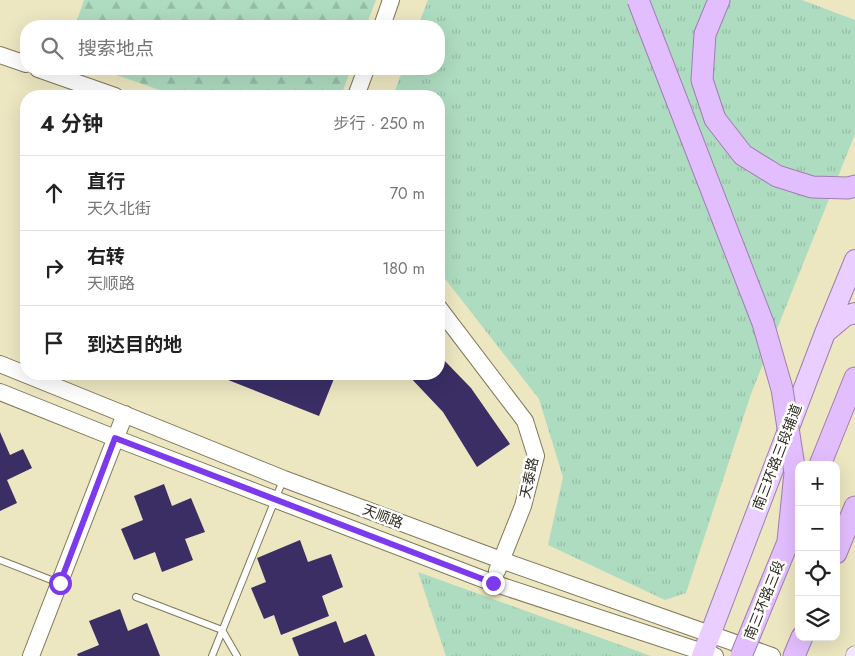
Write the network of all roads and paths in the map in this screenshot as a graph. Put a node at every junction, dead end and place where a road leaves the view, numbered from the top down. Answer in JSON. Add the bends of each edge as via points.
{"nodes":[{"id":1,"x":391,"y":0,"type":"edge"},
{"id":2,"x":638,"y":0,"type":"edge"},
{"id":3,"x":719,"y":0,"type":"edge"},
{"id":4,"x":384,"y":20,"type":"edge"},
{"id":5,"x":0,"y":55,"type":"edge"},
{"id":6,"x":20,"y":62,"type":"edge"},
{"id":7,"x":55,"y":75,"type":"edge"},
{"id":8,"x":364,"y":75,"type":"edge"},
{"id":9,"x":98,"y":90,"type":"edge"},
{"id":10,"x":358,"y":90,"type":"edge"},
{"id":11,"x":855,"y":186,"type":"edge"},
{"id":12,"x":855,"y":260,"type":"edge"},
{"id":13,"x":855,"y":313,"type":"edge"},
{"id":14,"x":445,"y":316,"type":"edge"},
{"id":15,"x":825,"y":333,"type":"junction"},
{"id":16,"x":0,"y":364,"type":"edge"},
{"id":17,"x":20,"y":372,"type":"edge"},
{"id":18,"x":855,"y":378,"type":"edge"},
{"id":19,"x":40,"y":380,"type":"edge"},
{"id":20,"x":0,"y":392,"type":"edge"},
{"id":21,"x":125,"y":414,"type":"junction"},
{"id":22,"x":115,"y":438,"type":"junction"},
{"id":23,"x":822,"y":461,"type":"edge"},
{"id":24,"x":284,"y":479,"type":"junction"},
{"id":25,"x":276,"y":499,"type":"junction"},
{"id":26,"x":854,"y":512,"type":"edge"},
{"id":27,"x":795,"y":525,"type":"edge"},
{"id":28,"x":788,"y":541,"type":"junction"},
{"id":29,"x":837,"y":551,"type":"edge"},
{"id":30,"x":0,"y":560,"type":"edge"},
{"id":31,"x":501,"y":560,"type":"junction"},
{"id":32,"x":60,"y":583,"type":"junction"},
{"id":33,"x":493,"y":583,"type":"junction"},
{"id":34,"x":136,"y":597,"type":"dead end"},
{"id":35,"x":222,"y":630,"type":"junction"},
{"id":36,"x":800,"y":641,"type":"edge"},
{"id":37,"x":707,"y":649,"type":"edge"},
{"id":38,"x":31,"y":656,"type":"edge"},
{"id":39,"x":212,"y":656,"type":"edge"},
{"id":40,"x":237,"y":656,"type":"edge"},
{"id":41,"x":741,"y":656,"type":"edge"},
{"id":42,"x":772,"y":656,"type":"edge"},
{"id":43,"x":794,"y":656,"type":"edge"}],
"edges":[{"from":1,"to":4,"type":"street"},
{"from":2,"to":28,"type":"highway","bridge":true,"via":[[763,323],[782,389],[795,472]]},
{"from":3,"to":11,"type":"highway","via":[[705,34],[702,80],[715,119],[743,155],[777,176],[812,187]]},
{"from":5,"to":6,"type":"street"},
{"from":7,"to":9,"type":"street"},
{"from":8,"to":10,"type":"street"},
{"from":12,"to":15,"type":"main road","name":"南三环路三段辅道"},
{"from":13,"to":15,"type":"main road","via":[[845,316]]},
{"from":14,"to":31,"type":"street","name":"天泰路","via":[[526,421],[536,456],[523,506]]},
{"from":15,"to":37,"type":"main road","name":"南三环路三段辅道"},
{"from":16,"to":17,"type":"street","name":"天顺路"},
{"from":18,"to":23,"type":"highway"},
{"from":19,"to":21,"type":"street","name":"天顺路"},
{"from":20,"to":22,"type":"street","name":"天顺路"},
{"from":21,"to":22,"type":"street"},
{"from":21,"to":24,"type":"street","name":"天顺路"},
{"from":22,"to":25,"type":"street","name":"天顺路"},
{"from":22,"to":32,"type":"street"},
{"from":24,"to":25,"type":"lane"},
{"from":24,"to":31,"type":"street","name":"天顺路"},
{"from":25,"to":33,"type":"street","name":"天顺路"},
{"from":25,"to":35,"type":"lane"},
{"from":26,"to":29,"type":"highway"},
{"from":27,"to":28,"type":"highway","name":"南三环路三段","bridge":true},
{"from":28,"to":41,"type":"highway","name":"南三环路三段","bridge":true},
{"from":30,"to":32,"type":"lane"},
{"from":31,"to":33,"type":"street","name":"天泰路"},
{"from":31,"to":37,"type":"street","name":"天顺路"},
{"from":32,"to":38,"type":"street"},
{"from":33,"to":37,"type":"street","name":"天顺路"},
{"from":34,"to":35,"type":"lane"},
{"from":35,"to":39,"type":"lane"},
{"from":35,"to":40,"type":"lane"},
{"from":36,"to":43,"type":"highway"},
{"from":37,"to":42,"type":"street","name":"天顺路"}]}
